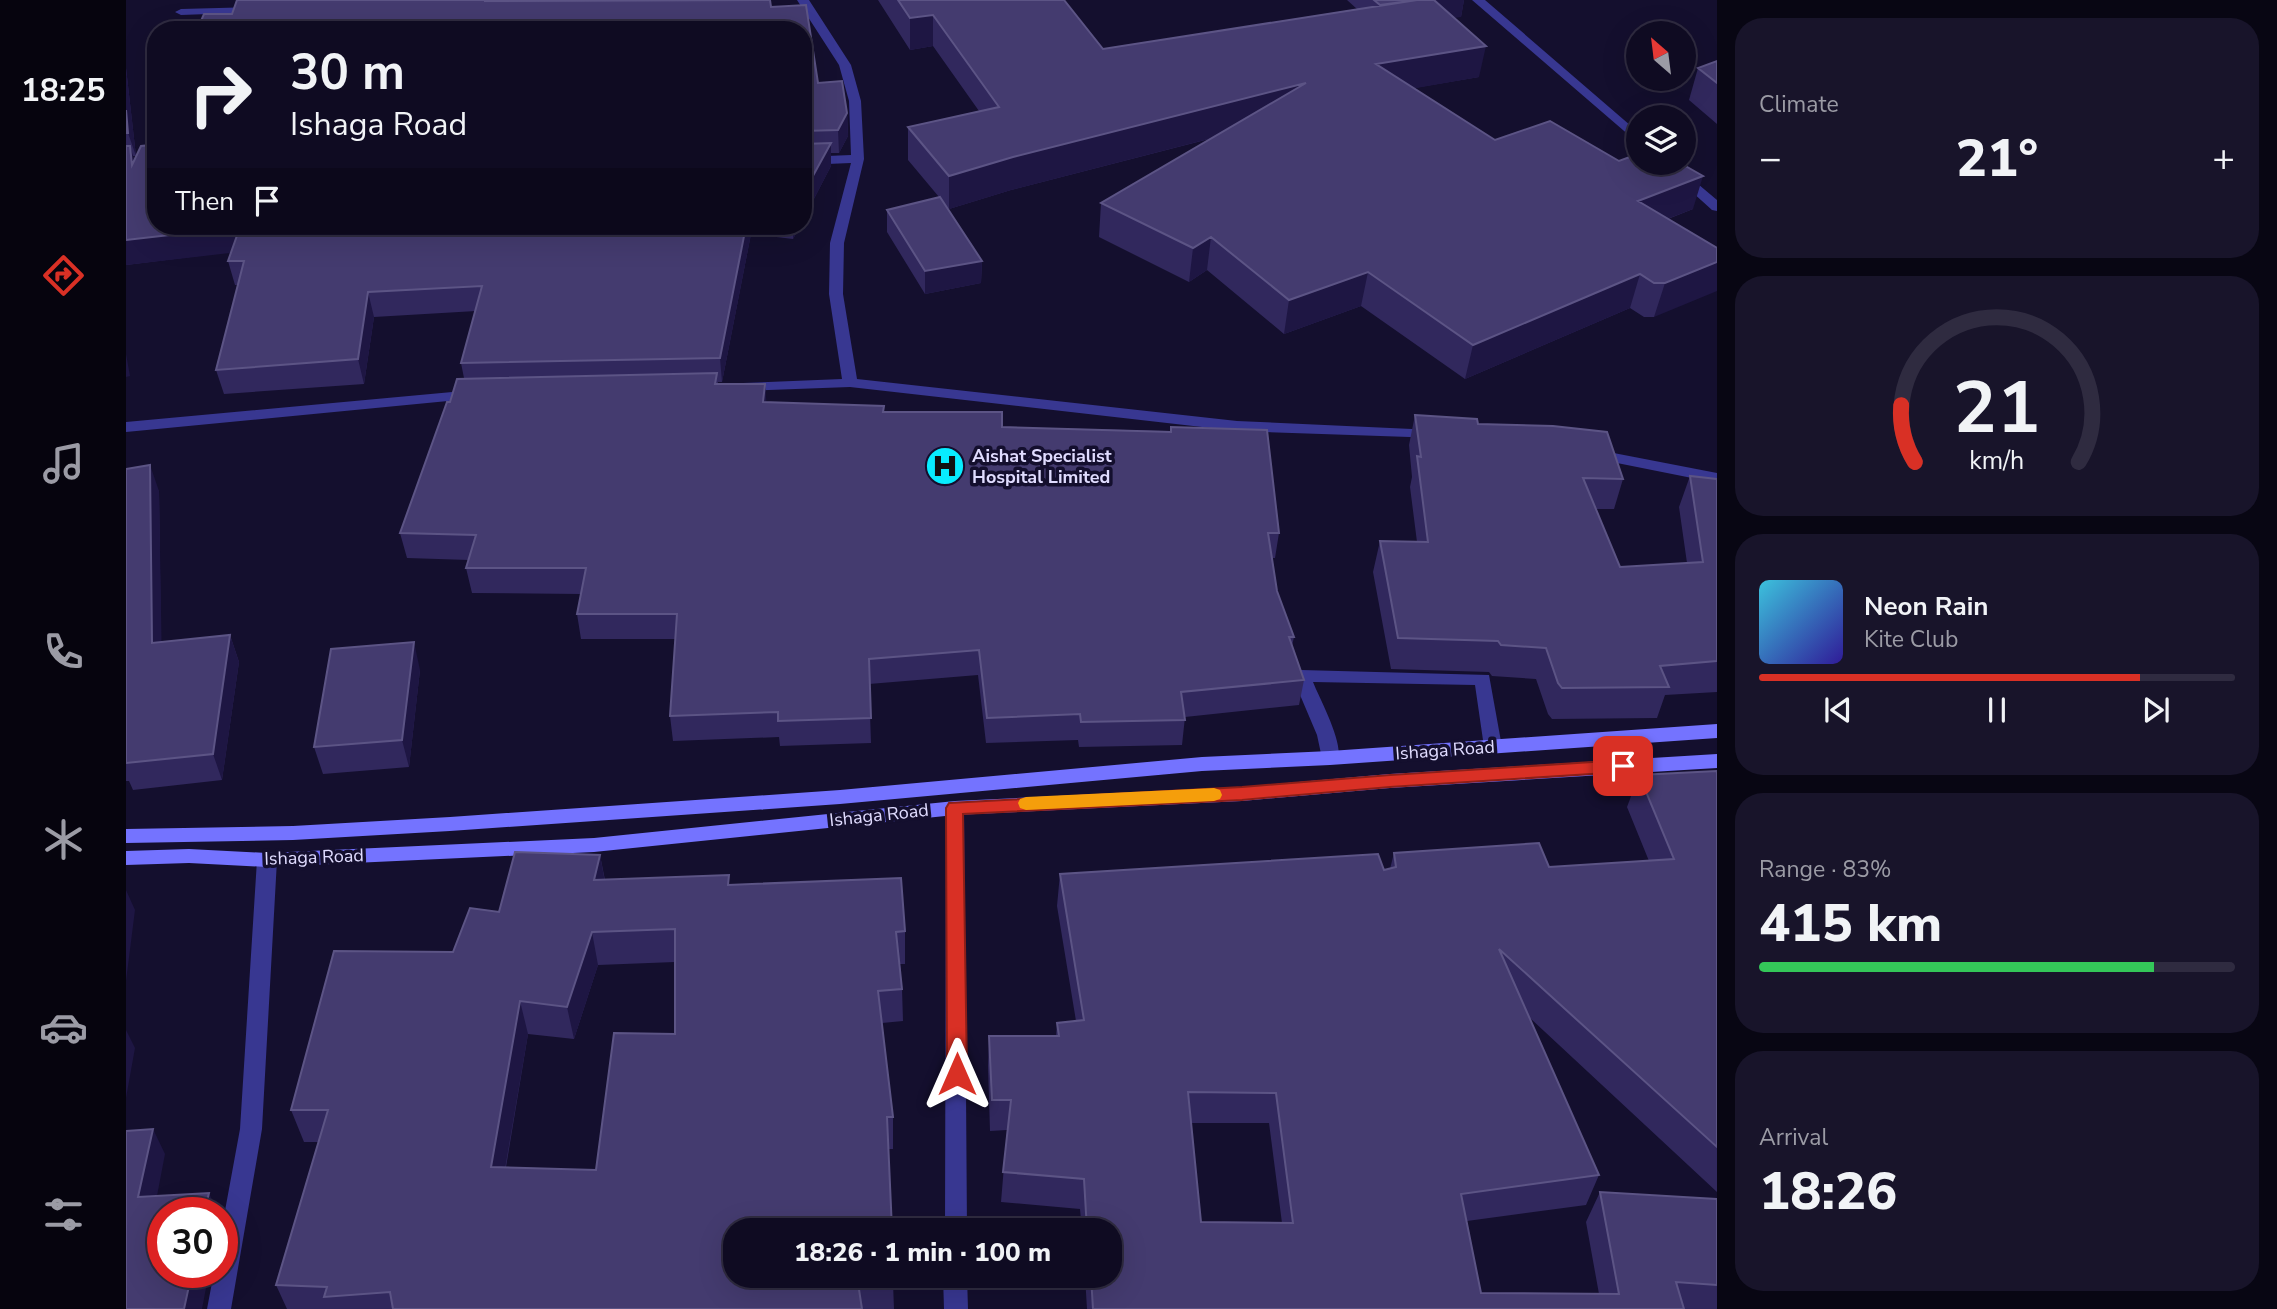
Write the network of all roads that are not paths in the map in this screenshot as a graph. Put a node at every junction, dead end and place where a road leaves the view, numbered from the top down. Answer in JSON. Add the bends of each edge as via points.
{"nodes":[{"id":1,"x":803,"y":0,"type":"edge"},
{"id":2,"x":1478,"y":0,"type":"edge"},
{"id":3,"x":265,"y":10,"type":"edge"},
{"id":4,"x":181,"y":12,"type":"dead end"},
{"id":5,"x":1626,"y":129,"type":"edge"},
{"id":6,"x":858,"y":159,"type":"junction"},
{"id":7,"x":812,"y":161,"type":"edge"},
{"id":8,"x":1680,"y":175,"type":"edge"},
{"id":9,"x":1717,"y":207,"type":"edge"},
{"id":10,"x":850,"y":383,"type":"junction"},
{"id":11,"x":732,"y":389,"type":"edge"},
{"id":12,"x":492,"y":394,"type":"edge"},
{"id":13,"x":126,"y":427,"type":"edge"},
{"id":14,"x":1450,"y":437,"type":"edge"},
{"id":15,"x":1578,"y":452,"type":"edge"},
{"id":16,"x":1717,"y":478,"type":"edge"},
{"id":17,"x":1717,"y":731,"type":"edge"},
{"id":18,"x":1493,"y":747,"type":"junction"},
{"id":19,"x":1330,"y":758,"type":"junction"},
{"id":20,"x":1717,"y":761,"type":"edge"},
{"id":21,"x":955,"y":808,"type":"junction"},
{"id":22,"x":126,"y":836,"type":"edge"},
{"id":23,"x":126,"y":858,"type":"edge"},
{"id":24,"x":267,"y":860,"type":"junction"},
{"id":25,"x":956,"y":1218,"type":"edge"},
{"id":26,"x":956,"y":1288,"type":"edge"},
{"id":27,"x":219,"y":1309,"type":"edge"},
{"id":28,"x":956,"y":1309,"type":"edge"}],
"edges":[{"from":1,"to":6,"type":"street","via":[[845,65],[855,101]]},
{"from":2,"to":5,"type":"street"},
{"from":3,"to":4,"type":"street"},
{"from":6,"to":7,"type":"street"},
{"from":6,"to":10,"type":"street","via":[[837,243],[836,294]]},
{"from":8,"to":9,"type":"street"},
{"from":10,"to":11,"type":"street"},
{"from":10,"to":14,"type":"street","via":[[1237,426]]},
{"from":12,"to":13,"type":"street"},
{"from":15,"to":16,"type":"street"},
{"from":17,"to":18,"type":"main road","name":"Ishaga Road"},
{"from":18,"to":19,"type":"main road","name":"Ishaga Road"},
{"from":18,"to":19,"type":"street","via":[[1483,679],[1301,676],[1326,735]]},
{"from":19,"to":22,"type":"main road","name":"Ishaga Road","via":[[1202,764],[840,797],[450,824]]},
{"from":20,"to":21,"type":"main road","name":"Ishaga Road","via":[[1242,794]]},
{"from":21,"to":24,"type":"main road","name":"Ishaga Road","via":[[594,845]]},
{"from":21,"to":25,"type":"street"},
{"from":23,"to":24,"type":"main road","name":"Ishaga Road"},
{"from":24,"to":27,"type":"street","via":[[251,1129]]},
{"from":26,"to":28,"type":"street"}]}
